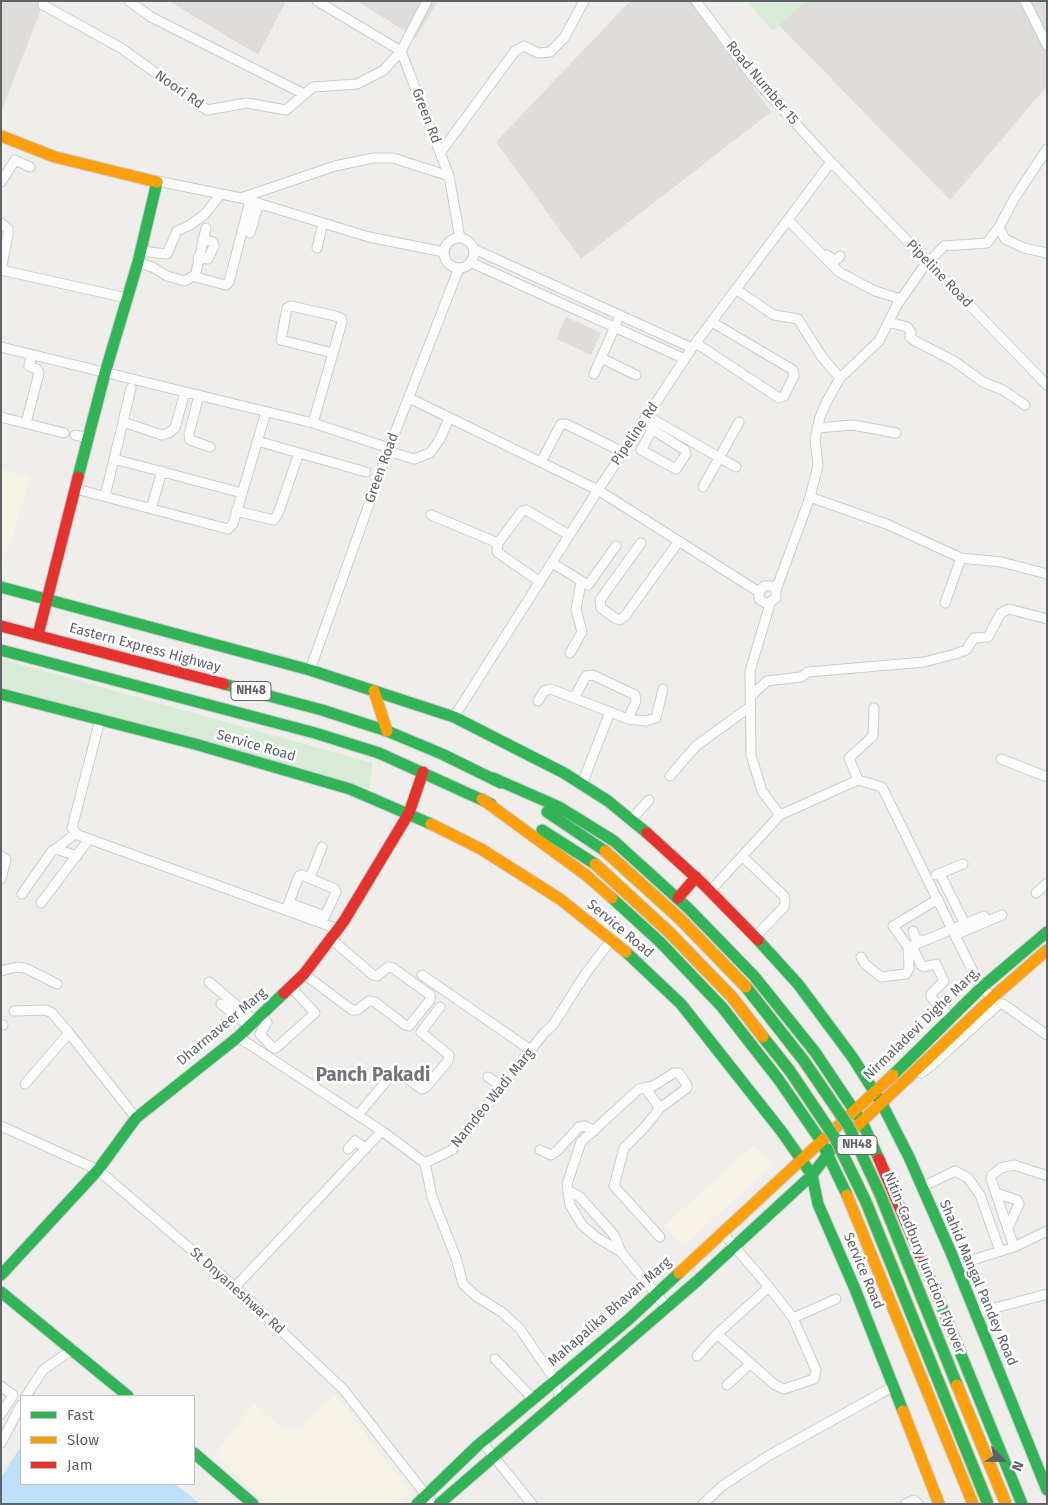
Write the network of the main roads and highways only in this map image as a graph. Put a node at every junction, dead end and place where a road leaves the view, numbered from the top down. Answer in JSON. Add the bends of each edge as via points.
{"nodes":[{"id":1,"x":1,"y":136,"type":"edge"},
{"id":2,"x":1,"y":587,"type":"edge"},
{"id":3,"x":48,"y":599,"type":"junction"},
{"id":4,"x":1,"y":626,"type":"edge"},
{"id":5,"x":38,"y":635,"type":"junction"},
{"id":6,"x":1,"y":650,"type":"edge"},
{"id":7,"x":374,"y":691,"type":"junction"},
{"id":8,"x":1,"y":694,"type":"edge"},
{"id":9,"x":387,"y":730,"type":"junction"},
{"id":10,"x":423,"y":772,"type":"junction"},
{"id":11,"x":493,"y":778,"type":"junction"},
{"id":12,"x":482,"y":799,"type":"junction"},
{"id":13,"x":409,"y":813,"type":"junction"},
{"id":14,"x":605,"y":851,"type":"joint"},
{"id":15,"x":696,"y":878,"type":"junction"},
{"id":16,"x":678,"y":898,"type":"junction"},
{"id":17,"x":1047,"y":932,"type":"edge"},
{"id":18,"x":1047,"y":950,"type":"edge"},
{"id":19,"x":873,"y":1091,"type":"junction"},
{"id":20,"x":882,"y":1104,"type":"junction"},
{"id":21,"x":854,"y":1110,"type":"junction"},
{"id":22,"x":862,"y":1122,"type":"junction"},
{"id":23,"x":821,"y":1141,"type":"junction"},
{"id":24,"x":828,"y":1153,"type":"junction"},
{"id":25,"x":801,"y":1159,"type":"junction"},
{"id":26,"x":884,"y":1170,"type":"junction"},
{"id":27,"x":812,"y":1175,"type":"junction"},
{"id":28,"x":843,"y":1187,"type":"junction"},
{"id":29,"x":1,"y":1276,"type":"edge"},
{"id":30,"x":1,"y":1292,"type":"edge"},
{"id":31,"x":628,"y":1320,"type":"junction"},
{"id":32,"x":638,"y":1330,"type":"junction"},
{"id":33,"x":127,"y":1395,"type":"edge"},
{"id":34,"x":195,"y":1454,"type":"edge"},
{"id":35,"x":1047,"y":1490,"type":"edge"},
{"id":36,"x":430,"y":1499,"type":"edge"},
{"id":37,"x":253,"y":1504,"type":"edge"},
{"id":38,"x":417,"y":1504,"type":"edge"},
{"id":39,"x":439,"y":1504,"type":"edge"},
{"id":40,"x":939,"y":1504,"type":"edge"},
{"id":41,"x":973,"y":1504,"type":"edge"},
{"id":42,"x":988,"y":1504,"type":"edge"},
{"id":43,"x":1006,"y":1504,"type":"edge"},
{"id":44,"x":1022,"y":1504,"type":"edge"}],
"edges":[{"from":1,"to":3,"type":"main road","via":[[55,157],[157,182]]},
{"from":2,"to":3,"type":"main road"},
{"from":3,"to":5,"type":"main road"},
{"from":3,"to":7,"type":"main road","via":[[310,670]]},
{"from":4,"to":5,"type":"main road","name":"Eastern Express Highway","number":"NH48"},
{"from":5,"to":9,"type":"main road","name":"Eastern Express Highway","number":"NH48"},
{"from":6,"to":10,"type":"main road","number":"NH48","via":[[315,733],[379,753]]},
{"from":7,"to":9,"type":"main road"},
{"from":7,"to":15,"type":"main road","via":[[454,718],[564,773],[608,801]]},
{"from":8,"to":13,"type":"main road","name":"Service Road","via":[[195,744],[350,789]]},
{"from":9,"to":11,"type":"main road","name":"Eastern Express Highway","number":"NH48"},
{"from":10,"to":12,"type":"main road","number":"NH48"},
{"from":10,"to":13,"type":"main road","name":"Dharmaveer Marg"},
{"from":11,"to":14,"type":"main road","name":"Eastern Express Highway","number":"NH48"},
{"from":11,"to":16,"type":"main road","via":[[559,807],[614,841]]},
{"from":12,"to":23,"type":"main road","via":[[586,875],[660,942],[722,1007]]},
{"from":12,"to":42,"type":"main road","number":"NH48","bridge":true,"via":[[546,832],[595,864],[669,932],[732,997],[790,1071],[835,1138],[866,1202]]},
{"from":13,"to":25,"type":"main road","name":"Service Road","via":[[481,849],[560,899],[612,939],[681,1004]]},
{"from":13,"to":29,"type":"main road","name":"Dharmaveer Marg","via":[[334,934],[304,974],[238,1036],[136,1118],[98,1170]]},
{"from":14,"to":43,"type":"main road","name":"Nitin-Cadbury Junction Flyover","number":"NH48","bridge":true,"via":[[680,919],[744,986],[804,1061],[849,1127],[880,1194]]},
{"from":15,"to":16,"type":"main road"},
{"from":15,"to":19,"type":"main road","via":[[798,984],[853,1058]]},
{"from":16,"to":21,"type":"main road","via":[[754,976],[815,1052]]},
{"from":17,"to":19,"type":"main road","name":"Nirmaladevi Dighe Marg,","via":[[981,988]]},
{"from":18,"to":20,"type":"main road"},
{"from":19,"to":20,"type":"main road","name":"Shahid Mangal Pandey Road"},
{"from":19,"to":21,"type":"main road","name":"Nirmaladevi Dighe Marg,"},
{"from":20,"to":22,"type":"main road"},
{"from":20,"to":35,"type":"main road","name":"Shahid Mangal Pandey Road","via":[[956,1265]]},
{"from":21,"to":22,"type":"main road"},
{"from":21,"to":23,"type":"main road","name":"Nirmaladevi Dighe Marg,"},
{"from":22,"to":24,"type":"main road"},
{"from":22,"to":26,"type":"main road"},
{"from":23,"to":24,"type":"main road"},
{"from":23,"to":25,"type":"main road","name":"Mahapalika Bhavan Marg"},
{"from":24,"to":27,"type":"main road"},
{"from":24,"to":28,"type":"main road"},
{"from":25,"to":27,"type":"main road","name":"Service Road"},
{"from":25,"to":31,"type":"main road","name":"Mahapalika Bhavan Marg"},
{"from":26,"to":28,"type":"main road","via":[[871,1165],[861,1166]]},
{"from":26,"to":44,"type":"main road"},
{"from":27,"to":32,"type":"main road"},
{"from":27,"to":40,"type":"main road","name":"Service Road","via":[[818,1204]]},
{"from":28,"to":41,"type":"main road"},
{"from":30,"to":33,"type":"main road"},
{"from":31,"to":32,"type":"main road"},
{"from":31,"to":36,"type":"main road","name":"Mahapalika Bhavan Marg","via":[[482,1442]]},
{"from":32,"to":39,"type":"main road"},
{"from":34,"to":37,"type":"main road"},
{"from":36,"to":38,"type":"main road","name":"Mahapalika Bhavan Marg"}]}
